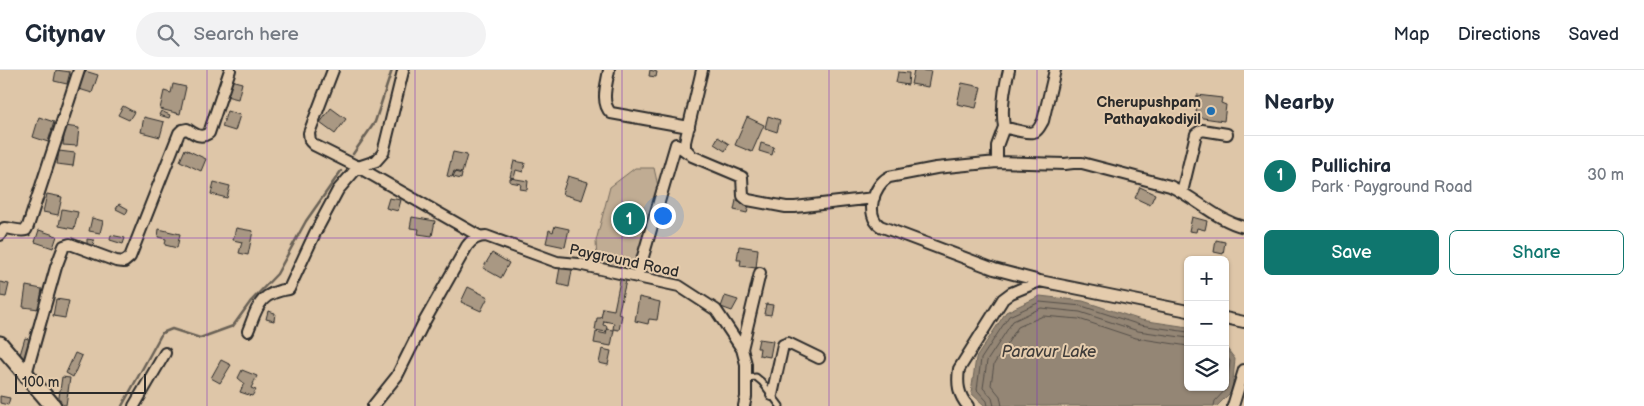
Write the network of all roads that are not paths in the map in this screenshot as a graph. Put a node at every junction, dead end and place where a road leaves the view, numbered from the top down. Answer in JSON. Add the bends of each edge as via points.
{"nodes":[{"id":1,"x":79,"y":70,"type":"edge"},
{"id":2,"x":230,"y":70,"type":"edge"},
{"id":3,"x":333,"y":70,"type":"edge"},
{"id":4,"x":609,"y":70,"type":"edge"},
{"id":5,"x":702,"y":70,"type":"edge"},
{"id":6,"x":1009,"y":70,"type":"edge"},
{"id":7,"x":1055,"y":70,"type":"edge"},
{"id":8,"x":403,"y":71,"type":"edge"},
{"id":9,"x":689,"y":127,"type":"junction"},
{"id":10,"x":1004,"y":127,"type":"junction"},
{"id":11,"x":1227,"y":134,"type":"dead end"},
{"id":12,"x":688,"y":153,"type":"junction"},
{"id":13,"x":997,"y":162,"type":"junction"},
{"id":14,"x":358,"y":167,"type":"junction"},
{"id":15,"x":1182,"y":192,"type":"junction"},
{"id":16,"x":874,"y":198,"type":"junction"},
{"id":17,"x":1244,"y":227,"type":"edge"},
{"id":18,"x":0,"y":235,"type":"edge"},
{"id":19,"x":479,"y":236,"type":"junction"},
{"id":20,"x":760,"y":273,"type":"dead end"},
{"id":21,"x":637,"y":277,"type":"junction"},
{"id":22,"x":1040,"y":281,"type":"junction"},
{"id":23,"x":1184,"y":309,"type":"edge"},
{"id":24,"x":1229,"y":319,"type":"edge"},
{"id":25,"x":1244,"y":322,"type":"edge"},
{"id":26,"x":248,"y":331,"type":"dead end"},
{"id":27,"x":0,"y":344,"type":"edge"},
{"id":28,"x":742,"y":349,"type":"junction"},
{"id":29,"x":165,"y":353,"type":"dead end"},
{"id":30,"x":819,"y":358,"type":"dead end"},
{"id":31,"x":1244,"y":370,"type":"edge"},
{"id":32,"x":26,"y":374,"type":"junction"},
{"id":33,"x":746,"y":378,"type":"junction"},
{"id":34,"x":772,"y":395,"type":"junction"},
{"id":35,"x":53,"y":406,"type":"edge"},
{"id":36,"x":134,"y":406,"type":"edge"},
{"id":37,"x":373,"y":406,"type":"edge"},
{"id":38,"x":744,"y":406,"type":"edge"},
{"id":39,"x":780,"y":406,"type":"edge"},
{"id":40,"x":968,"y":406,"type":"edge"},
{"id":41,"x":1233,"y":406,"type":"edge"}],
"edges":[{"from":1,"to":18,"type":"street","via":[[28,226],[22,231],[4,228]]},
{"from":2,"to":32,"type":"street","via":[[209,133],[200,136],[187,129],[179,133],[130,257],[124,262],[116,261],[70,244],[64,246]]},
{"from":3,"to":14,"type":"street","name":"Payground Road","via":[[309,132],[310,141]]},
{"from":4,"to":9,"type":"street","via":[[604,102],[611,113]]},
{"from":5,"to":9,"type":"street"},
{"from":6,"to":10,"type":"street","via":[[1002,115]]},
{"from":7,"to":10,"type":"street","via":[[1043,121],[1036,131]]},
{"from":8,"to":14,"type":"street","via":[[383,153],[376,161]]},
{"from":9,"to":12,"type":"street","via":[[685,142]]},
{"from":10,"to":13,"type":"street","via":[[997,146]]},
{"from":11,"to":15,"type":"street","via":[[1202,130],[1196,134]]},
{"from":12,"to":16,"type":"street","via":[[742,177],[743,196],[748,200],[795,206]]},
{"from":12,"to":21,"type":"street","via":[[676,144]]},
{"from":13,"to":15,"type":"street","via":[[1082,163],[1157,182]]},
{"from":13,"to":16,"type":"street","via":[[889,177],[884,179]]},
{"from":14,"to":19,"type":"street","name":"Payground Road"},
{"from":14,"to":26,"type":"street","via":[[338,190],[289,289],[274,291],[264,298]]},
{"from":15,"to":17,"type":"street","via":[[1224,220]]},
{"from":16,"to":22,"type":"street","via":[[872,214],[880,226],[994,269]]},
{"from":19,"to":21,"type":"street","name":"Payground Road","via":[[495,238],[557,262]]},
{"from":19,"to":37,"type":"street","via":[[467,246],[397,376]]},
{"from":20,"to":28,"type":"street"},
{"from":21,"to":28,"type":"street","name":"Payground Road","via":[[679,286],[716,310]]},
{"from":22,"to":23,"type":"street"},
{"from":22,"to":40,"type":"street","via":[[1003,299],[959,369],[957,381]]},
{"from":24,"to":25,"type":"street"},
{"from":27,"to":32,"type":"main road"},
{"from":28,"to":33,"type":"street","name":"Payground Road"},
{"from":29,"to":36,"type":"street"},
{"from":30,"to":34,"type":"street","via":[[788,343],[783,345]]},
{"from":31,"to":41,"type":"street"},
{"from":32,"to":35,"type":"main road"},
{"from":33,"to":34,"type":"lane","via":[[756,378]]},
{"from":33,"to":38,"type":"street","name":"Payground Road"},
{"from":34,"to":39,"type":"lane"}]}
